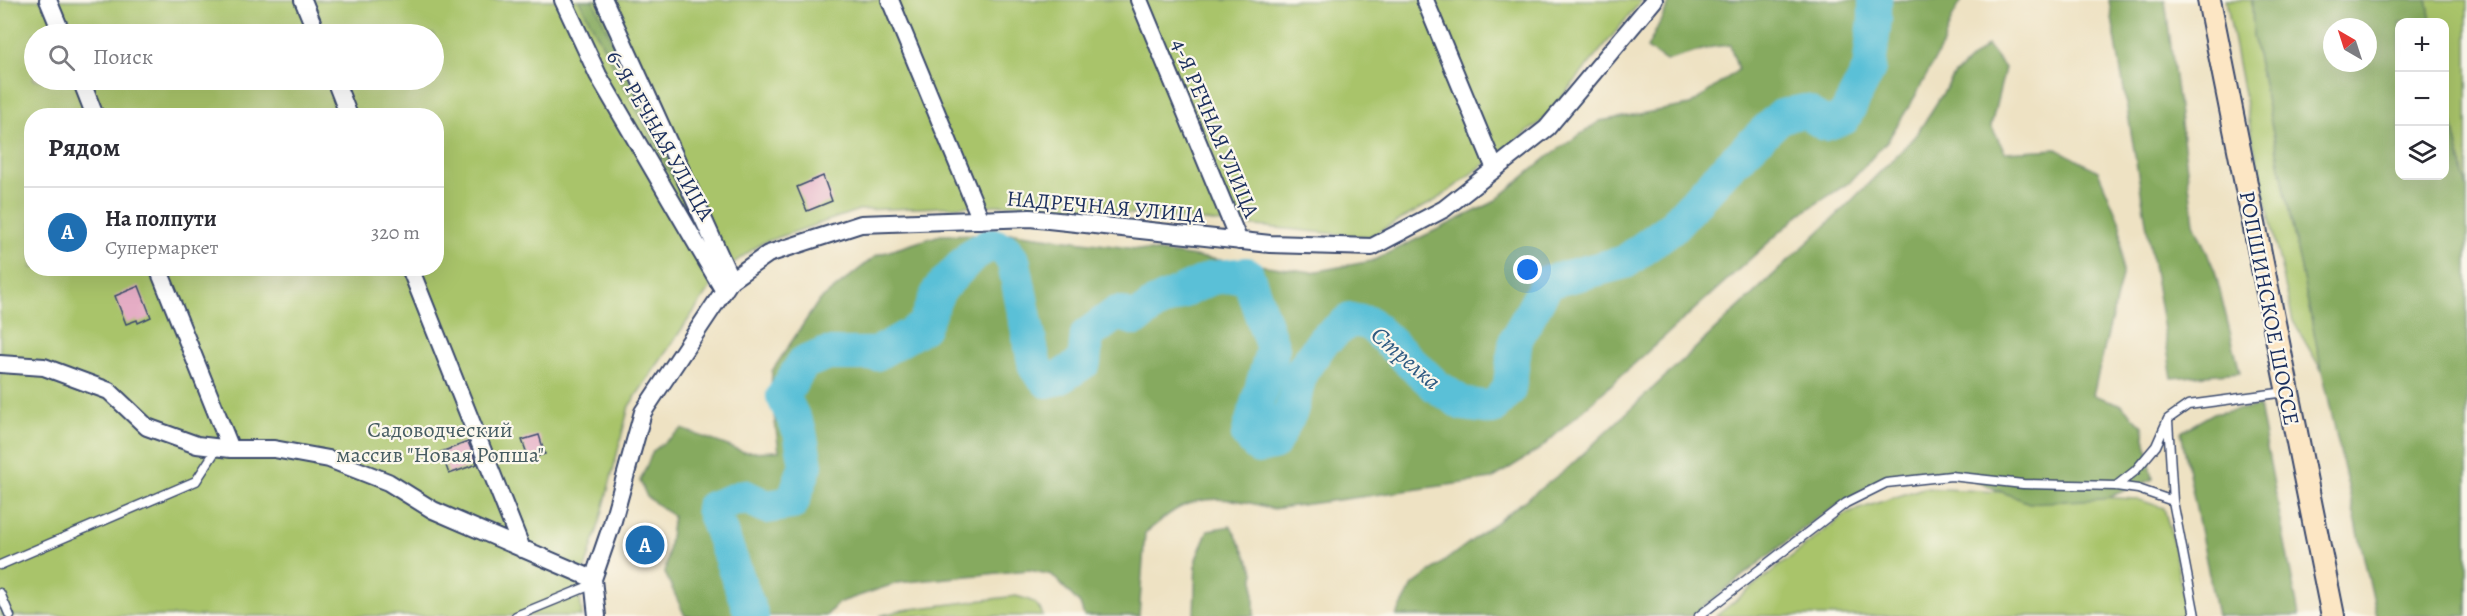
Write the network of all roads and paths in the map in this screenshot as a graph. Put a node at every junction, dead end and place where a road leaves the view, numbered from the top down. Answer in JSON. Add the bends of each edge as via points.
{"nodes":[{"id":1,"x":48,"y":0,"type":"edge"},
{"id":2,"x":303,"y":0,"type":"edge"},
{"id":3,"x":563,"y":0,"type":"edge"},
{"id":4,"x":603,"y":0,"type":"edge"},
{"id":5,"x":890,"y":0,"type":"edge"},
{"id":6,"x":1139,"y":0,"type":"edge"},
{"id":7,"x":1425,"y":0,"type":"edge"},
{"id":8,"x":1654,"y":0,"type":"edge"},
{"id":9,"x":2209,"y":0,"type":"edge"},
{"id":10,"x":58,"y":24,"type":"edge"},
{"id":11,"x":313,"y":24,"type":"edge"},
{"id":12,"x":85,"y":90,"type":"edge"},
{"id":13,"x":339,"y":90,"type":"edge"},
{"id":14,"x":92,"y":108,"type":"edge"},
{"id":15,"x":347,"y":108,"type":"edge"},
{"id":16,"x":1495,"y":169,"type":"junction"},
{"id":17,"x":981,"y":220,"type":"junction"},
{"id":18,"x":1239,"y":241,"type":"junction"},
{"id":19,"x":161,"y":276,"type":"edge"},
{"id":20,"x":413,"y":276,"type":"edge"},
{"id":21,"x":727,"y":286,"type":"junction"},
{"id":22,"x":0,"y":364,"type":"edge"},
{"id":23,"x":2286,"y":392,"type":"junction"},
{"id":24,"x":2168,"y":419,"type":"junction"},
{"id":25,"x":225,"y":448,"type":"junction"},
{"id":26,"x":2116,"y":486,"type":"junction"},
{"id":27,"x":2174,"y":501,"type":"junction"},
{"id":28,"x":522,"y":549,"type":"junction"},
{"id":29,"x":0,"y":565,"type":"edge"},
{"id":30,"x":593,"y":582,"type":"junction"},
{"id":31,"x":0,"y":593,"type":"edge"},
{"id":32,"x":9,"y":616,"type":"edge"},
{"id":33,"x":516,"y":616,"type":"edge"},
{"id":34,"x":597,"y":616,"type":"edge"},
{"id":35,"x":1699,"y":616,"type":"edge"},
{"id":36,"x":2195,"y":616,"type":"edge"},
{"id":37,"x":2333,"y":616,"type":"edge"}],
"edges":[{"from":1,"to":10,"type":"street"},
{"from":2,"to":11,"type":"street"},
{"from":3,"to":21,"type":"street","name":"6-Я РЕЧНАЯ УЛИЦА","via":[[598,75]]},
{"from":4,"to":21,"type":"street","name":"6-Я РЕЧНАЯ УЛИЦА"},
{"from":5,"to":17,"type":"street"},
{"from":6,"to":18,"type":"street","name":"4-Я РЕЧНАЯ УЛИЦА"},
{"from":7,"to":16,"type":"street"},
{"from":8,"to":16,"type":"street","name":"НАДРЕЧНАЯ УЛИЦА","via":[[1547,128]]},
{"from":9,"to":23,"type":"main road","name":"РОПШИНСКОЕ ШОССЕ"},
{"from":12,"to":14,"type":"street"},
{"from":13,"to":15,"type":"street"},
{"from":16,"to":18,"type":"street","name":"НАДРЕЧНАЯ УЛИЦА","via":[[1444,209],[1372,247]]},
{"from":17,"to":18,"type":"street","name":"НАДРЕЧНАЯ УЛИЦА","via":[[1030,218]]},
{"from":17,"to":21,"type":"street","name":"НАДРЕЧНАЯ УЛИЦА","via":[[861,224],[768,254]]},
{"from":19,"to":25,"type":"street"},
{"from":20,"to":28,"type":"street"},
{"from":21,"to":30,"type":"street","name":"НАДРЕЧНАЯ УЛИЦА","via":[[643,412]]},
{"from":22,"to":25,"type":"street","via":[[45,367],[109,391],[147,427],[197,445]]},
{"from":23,"to":24,"type":"lane","via":[[2188,405]]},
{"from":23,"to":37,"type":"main road","name":"РОПШИНСКОЕ ШОССЕ"},
{"from":24,"to":26,"type":"lane","via":[[2156,446]]},
{"from":24,"to":27,"type":"lane"},
{"from":25,"to":28,"type":"street","via":[[274,449],[329,459],[388,482],[433,510]]},
{"from":25,"to":29,"type":"lane","via":[[196,481]]},
{"from":26,"to":27,"type":"lane"},
{"from":26,"to":35,"type":"lane","via":[[2023,484],[1951,476],[1886,483],[1846,503]]},
{"from":27,"to":36,"type":"lane"},
{"from":28,"to":30,"type":"street"},
{"from":30,"to":33,"type":"lane"},
{"from":30,"to":34,"type":"street","name":"НАДРЕЧНАЯ УЛИЦА"},
{"from":31,"to":32,"type":"lane"}]}
